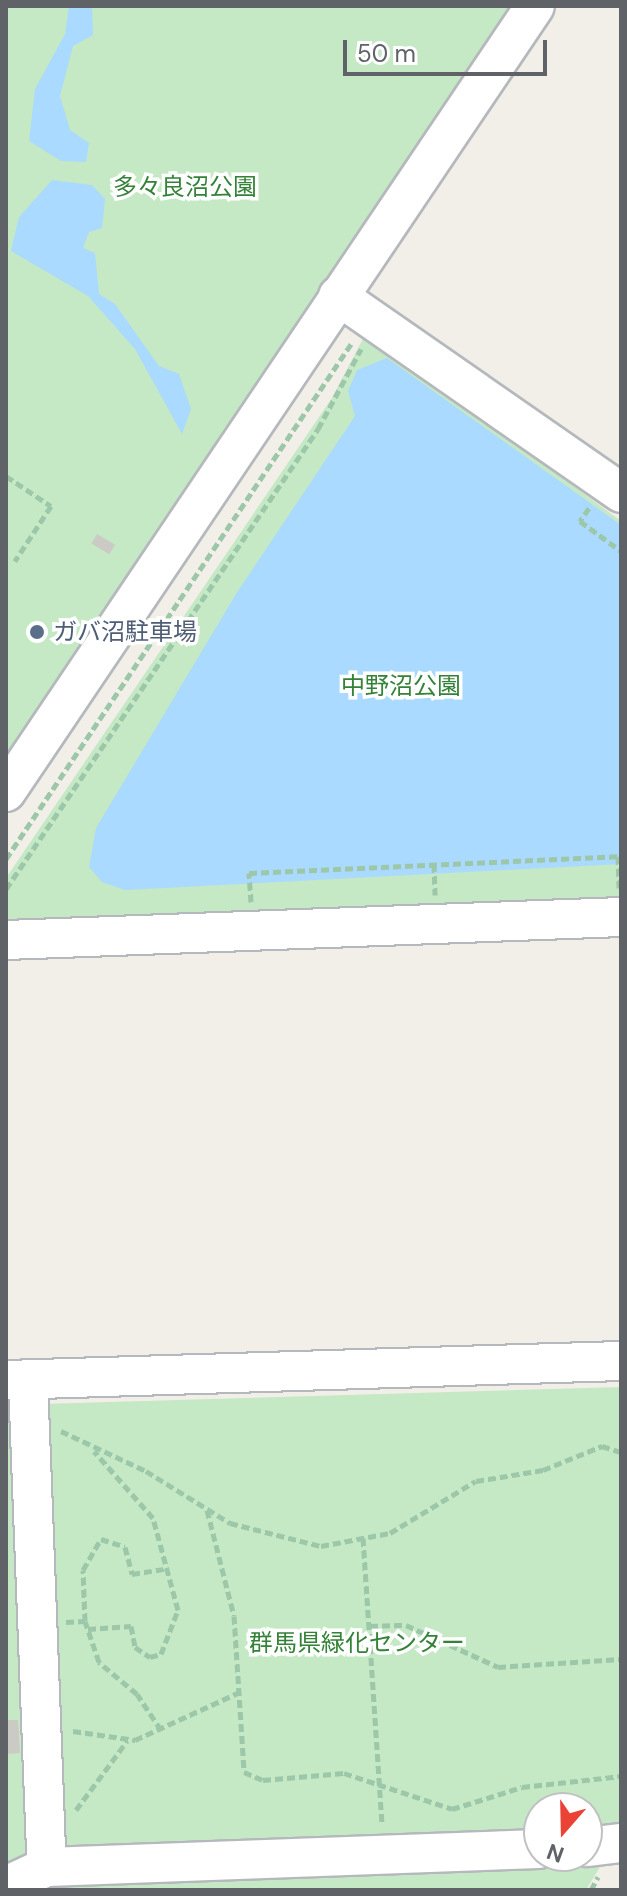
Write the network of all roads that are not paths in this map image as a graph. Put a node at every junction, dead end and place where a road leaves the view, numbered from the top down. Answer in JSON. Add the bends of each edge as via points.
{"nodes":[{"id":1,"x":535,"y":6,"type":"edge"},
{"id":2,"x":338,"y":296,"type":"junction"},
{"id":3,"x":605,"y":500,"type":"edge"},
{"id":4,"x":6,"y":792,"type":"edge"},
{"id":5,"x":620,"y":903,"type":"edge"},
{"id":6,"x":6,"y":940,"type":"edge"},
{"id":7,"x":621,"y":1361,"type":"edge"},
{"id":8,"x":21,"y":1391,"type":"edge"},
{"id":9,"x":523,"y":1850,"type":"edge"},
{"id":10,"x":22,"y":1879,"type":"edge"}],
"edges":[{"from":1,"to":2,"type":"street"},
{"from":2,"to":3,"type":"street","via":[[370,332]]},
{"from":2,"to":4,"type":"street"},
{"from":5,"to":6,"type":"street"},
{"from":7,"to":8,"type":"street"},
{"from":8,"to":10,"type":"street","via":[[45,1821]]},
{"from":9,"to":10,"type":"street"}]}
